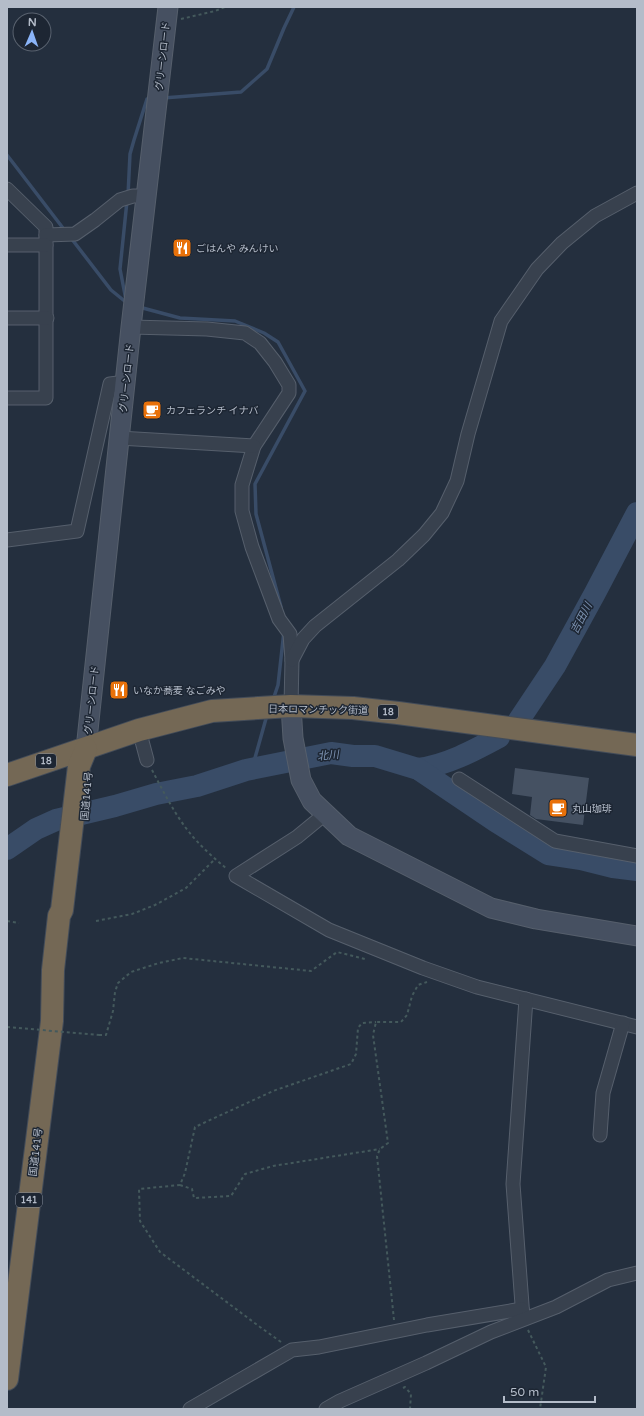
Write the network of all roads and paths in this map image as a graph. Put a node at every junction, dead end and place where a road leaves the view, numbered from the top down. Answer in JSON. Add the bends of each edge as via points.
{"nodes":[{"id":1,"x":226,"y":7,"type":"edge"},
{"id":2,"x":167,"y":14,"type":"edge"},
{"id":3,"x":7,"y":189,"type":"edge"},
{"id":4,"x":637,"y":193,"type":"edge"},
{"id":5,"x":146,"y":196,"type":"junction"},
{"id":6,"x":46,"y":240,"type":"junction"},
{"id":7,"x":7,"y":245,"type":"edge"},
{"id":8,"x":7,"y":318,"type":"edge"},
{"id":9,"x":47,"y":318,"type":"junction"},
{"id":10,"x":131,"y":327,"type":"junction"},
{"id":11,"x":126,"y":382,"type":"junction"},
{"id":12,"x":7,"y":398,"type":"edge"},
{"id":13,"x":119,"y":438,"type":"junction"},
{"id":14,"x":254,"y":446,"type":"junction"},
{"id":15,"x":7,"y":540,"type":"edge"},
{"id":16,"x":292,"y":660,"type":"junction"},
{"id":17,"x":292,"y":706,"type":"junction"},
{"id":18,"x":139,"y":730,"type":"junction"},
{"id":19,"x":637,"y":745,"type":"edge"},
{"id":20,"x":86,"y":749,"type":"junction"},
{"id":21,"x":147,"y":760,"type":"joint"},
{"id":22,"x":7,"y":775,"type":"edge"},
{"id":23,"x":458,"y":779,"type":"dead end"},
{"id":24,"x":325,"y":814,"type":"junction"},
{"id":25,"x":637,"y":856,"type":"edge"},
{"id":26,"x":214,"y":859,"type":"junction"},
{"id":27,"x":236,"y":876,"type":"junction"},
{"id":28,"x":7,"y":921,"type":"edge"},
{"id":29,"x":96,"y":921,"type":"dead end"},
{"id":30,"x":18,"y":923,"type":"dead end"},
{"id":31,"x":637,"y":936,"type":"edge"},
{"id":32,"x":365,"y":959,"type":"dead end"},
{"id":33,"x":430,"y":982,"type":"dead end"},
{"id":34,"x":526,"y":999,"type":"junction"},
{"id":35,"x":376,"y":1022,"type":"junction"},
{"id":36,"x":622,"y":1023,"type":"junction"},
{"id":37,"x":7,"y":1027,"type":"edge"},
{"id":38,"x":637,"y":1027,"type":"edge"},
{"id":39,"x":600,"y":1135,"type":"dead end"},
{"id":40,"x":380,"y":1149,"type":"junction"},
{"id":41,"x":180,"y":1185,"type":"junction"},
{"id":42,"x":637,"y":1273,"type":"edge"},
{"id":43,"x":523,"y":1314,"type":"junction"},
{"id":44,"x":395,"y":1332,"type":"junction"},
{"id":45,"x":292,"y":1350,"type":"junction"},
{"id":46,"x":7,"y":1379,"type":"edge"},
{"id":47,"x":399,"y":1388,"type":"dead end"},
{"id":48,"x":190,"y":1409,"type":"edge"},
{"id":49,"x":326,"y":1409,"type":"edge"},
{"id":50,"x":410,"y":1409,"type":"edge"},
{"id":51,"x":540,"y":1409,"type":"edge"}],
"edges":[{"from":1,"to":2,"type":"path","via":[[215,11]]},
{"from":2,"to":5,"type":"street","name":"グリーンロード"},
{"from":3,"to":6,"type":"street","via":[[46,227]]},
{"from":4,"to":16,"type":"street","via":[[595,216],[562,243],[537,269],[501,321],[457,481],[442,513],[398,560],[315,626],[303,639]]},
{"from":5,"to":6,"type":"street","via":[[120,200],[75,234]]},
{"from":5,"to":10,"type":"street","name":"グリーンロード"},
{"from":6,"to":7,"type":"street"},
{"from":6,"to":9,"type":"street"},
{"from":8,"to":9,"type":"street"},
{"from":9,"to":12,"type":"street","via":[[46,398]]},
{"from":10,"to":11,"type":"street","name":"グリーンロード"},
{"from":10,"to":14,"type":"street","via":[[245,333],[260,343],[275,362],[289,386],[289,392]]},
{"from":11,"to":13,"type":"street","name":"グリーンロード"},
{"from":11,"to":15,"type":"street","via":[[110,384],[76,531]]},
{"from":13,"to":14,"type":"street"},
{"from":13,"to":20,"type":"street","name":"グリーンロード"},
{"from":14,"to":16,"type":"street","via":[[242,485],[242,511],[252,547],[279,619],[290,634]]},
{"from":16,"to":17,"type":"street"},
{"from":17,"to":18,"type":"highway","name":"日本ロマンチック街道","number":"18","via":[[212,711]]},
{"from":17,"to":19,"type":"highway","name":"日本ロマンチック街道","number":"18","via":[[353,708],[398,713]]},
{"from":17,"to":24,"type":"street","via":[[293,738],[301,780],[312,801]]},
{"from":18,"to":20,"type":"highway","name":"日本ロマンチック街道","number":"18"},
{"from":18,"to":21,"type":"street"},
{"from":20,"to":22,"type":"highway","name":"日本ロマンチック街道","number":"18"},
{"from":20,"to":46,"type":"highway","name":"国道141号","number":"141","via":[[79,766],[82,790],[78,825],[59,916],[53,970],[52,1021]]},
{"from":21,"to":26,"type":"path","via":[[168,800],[189,832]]},
{"from":23,"to":25,"type":"street","via":[[555,842]]},
{"from":24,"to":27,"type":"street","via":[[297,837]]},
{"from":24,"to":31,"type":"street","via":[[349,836],[491,908],[536,920]]},
{"from":26,"to":27,"type":"path"},
{"from":26,"to":29,"type":"path","via":[[186,888],[155,905],[132,914]]},
{"from":27,"to":34,"type":"street","via":[[330,930],[477,988]]},
{"from":28,"to":30,"type":"path"},
{"from":32,"to":37,"type":"path","bridge":true,"via":[[337,952],[311,971],[183,958],[131,972],[118,983],[106,1035]]},
{"from":33,"to":35,"type":"path","via":[[418,985],[412,996],[408,1015],[401,1022]]},
{"from":34,"to":36,"type":"street"},
{"from":34,"to":43,"type":"street","via":[[513,1184]]},
{"from":35,"to":40,"type":"path","via":[[373,1035],[388,1143]]},
{"from":35,"to":41,"type":"path","via":[[362,1024],[358,1028],[356,1054],[351,1064],[273,1091],[195,1127]]},
{"from":36,"to":38,"type":"street"},
{"from":36,"to":39,"type":"street","via":[[603,1092]]},
{"from":40,"to":41,"type":"path","via":[[273,1166],[245,1174],[231,1196],[194,1198],[192,1189]]},
{"from":40,"to":44,"type":"path","via":[[377,1156]]},
{"from":41,"to":45,"type":"path","via":[[139,1189],[140,1221],[160,1252]]},
{"from":42,"to":43,"type":"street","via":[[608,1280],[556,1307]]},
{"from":43,"to":44,"type":"street","via":[[427,1325]]},
{"from":43,"to":49,"type":"street","via":[[491,1332]]},
{"from":43,"to":51,"type":"path","via":[[546,1367]]},
{"from":44,"to":45,"type":"street"},
{"from":45,"to":48,"type":"street"},
{"from":47,"to":50,"type":"path","via":[[405,1387],[411,1394]]}]}
